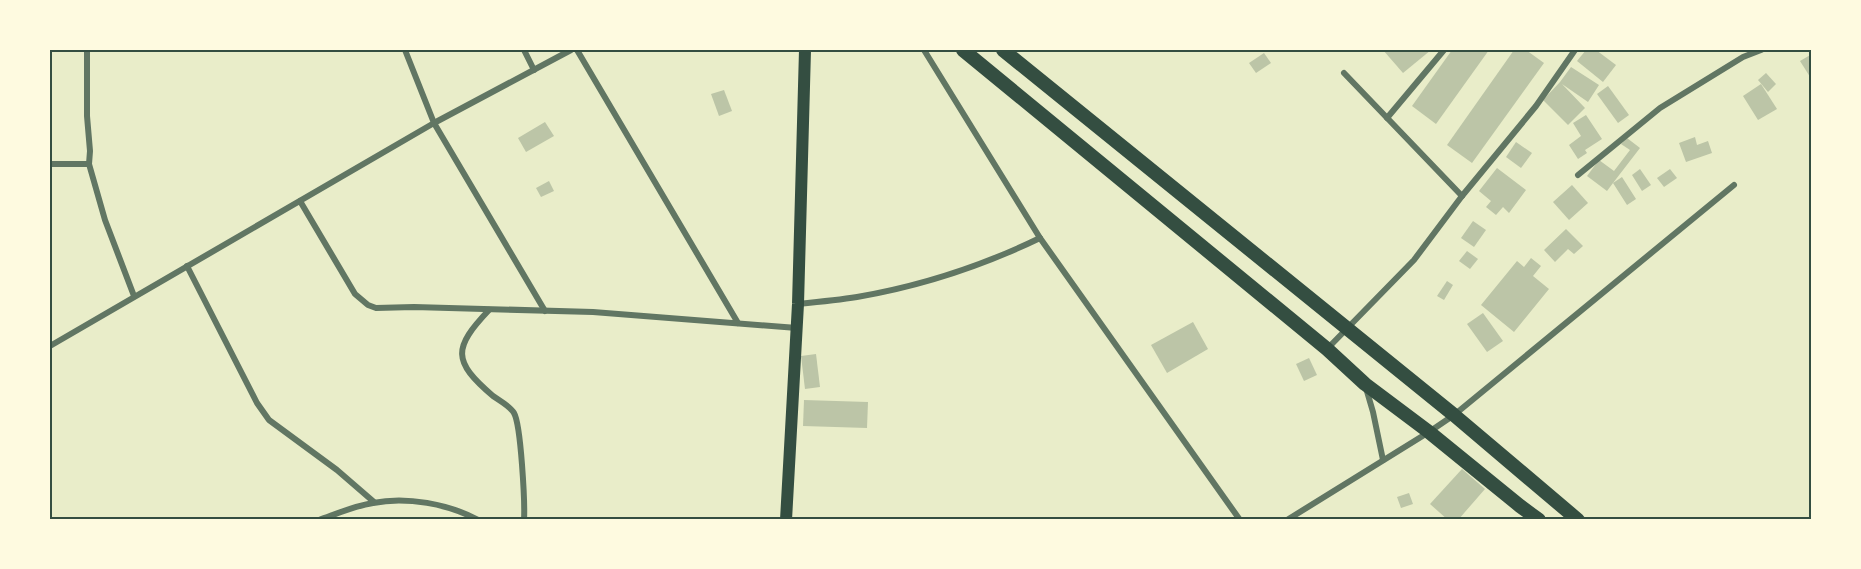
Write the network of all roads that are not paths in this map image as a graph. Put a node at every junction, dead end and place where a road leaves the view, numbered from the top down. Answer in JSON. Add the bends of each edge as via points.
{"nodes":[{"id":1,"x":87,"y":50,"type":"edge"},
{"id":2,"x":405,"y":50,"type":"edge"},
{"id":3,"x":524,"y":50,"type":"edge"},
{"id":4,"x":570,"y":50,"type":"edge"},
{"id":5,"x":577,"y":50,"type":"edge"},
{"id":6,"x":805,"y":50,"type":"edge"},
{"id":7,"x":924,"y":50,"type":"edge"},
{"id":8,"x":963,"y":50,"type":"edge"},
{"id":9,"x":1003,"y":50,"type":"edge"},
{"id":10,"x":1443,"y":50,"type":"edge"},
{"id":11,"x":1575,"y":50,"type":"edge"},
{"id":12,"x":1761,"y":50,"type":"edge"},
{"id":13,"x":534,"y":69,"type":"junction"},
{"id":14,"x":1344,"y":73,"type":"dead end"},
{"id":15,"x":1038,"y":77,"type":"junction"},
{"id":16,"x":1020,"y":96,"type":"junction"},
{"id":17,"x":1388,"y":118,"type":"junction"},
{"id":18,"x":434,"y":123,"type":"junction"},
{"id":19,"x":50,"y":164,"type":"edge"},
{"id":20,"x":89,"y":164,"type":"junction"},
{"id":21,"x":1578,"y":176,"type":"dead end"},
{"id":22,"x":1734,"y":185,"type":"dead end"},
{"id":23,"x":1462,"y":196,"type":"junction"},
{"id":24,"x":300,"y":201,"type":"junction"},
{"id":25,"x":1040,"y":238,"type":"junction"},
{"id":26,"x":187,"y":266,"type":"junction"},
{"id":27,"x":134,"y":297,"type":"junction"},
{"id":28,"x":798,"y":304,"type":"junction"},
{"id":29,"x":489,"y":310,"type":"junction"},
{"id":30,"x":545,"y":311,"type":"junction"},
{"id":31,"x":738,"y":323,"type":"junction"},
{"id":32,"x":797,"y":328,"type":"junction"},
{"id":33,"x":1347,"y":328,"type":"junction"},
{"id":34,"x":50,"y":346,"type":"edge"},
{"id":35,"x":1327,"y":349,"type":"junction"},
{"id":36,"x":1365,"y":384,"type":"junction"},
{"id":37,"x":1454,"y":416,"type":"junction"},
{"id":38,"x":1430,"y":432,"type":"junction"},
{"id":39,"x":1383,"y":460,"type":"junction"},
{"id":40,"x":374,"y":502,"type":"junction"},
{"id":41,"x":1521,"y":513,"type":"edge"},
{"id":42,"x":319,"y":519,"type":"edge"},
{"id":43,"x":478,"y":519,"type":"edge"},
{"id":44,"x":524,"y":519,"type":"edge"},
{"id":45,"x":786,"y":519,"type":"edge"},
{"id":46,"x":1240,"y":519,"type":"edge"},
{"id":47,"x":1287,"y":519,"type":"edge"},
{"id":48,"x":1539,"y":519,"type":"edge"},
{"id":49,"x":1578,"y":519,"type":"edge"}],
"edges":[{"from":1,"to":20,"type":"street"},
{"from":2,"to":18,"type":"street"},
{"from":3,"to":13,"type":"street"},
{"from":4,"to":13,"type":"street"},
{"from":5,"to":31,"type":"street"},
{"from":6,"to":28,"type":"main road"},
{"from":7,"to":25,"type":"street"},
{"from":8,"to":16,"type":"main road"},
{"from":9,"to":15,"type":"main road"},
{"from":10,"to":17,"type":"street"},
{"from":11,"to":23,"type":"street"},
{"from":12,"to":21,"type":"street","via":[[1660,108]]},
{"from":13,"to":18,"type":"street"},
{"from":14,"to":17,"type":"street"},
{"from":15,"to":16,"type":"main road"},
{"from":15,"to":33,"type":"main road"},
{"from":16,"to":35,"type":"main road"},
{"from":17,"to":23,"type":"street"},
{"from":18,"to":24,"type":"street"},
{"from":18,"to":30,"type":"street"},
{"from":19,"to":20,"type":"street"},
{"from":20,"to":27,"type":"street"},
{"from":22,"to":37,"type":"street"},
{"from":23,"to":33,"type":"street","via":[[1414,260]]},
{"from":24,"to":26,"type":"street"},
{"from":24,"to":29,"type":"street","via":[[355,294],[368,305]]},
{"from":25,"to":28,"type":"street","via":[[1001,257],[932,280],[856,297]]},
{"from":25,"to":46,"type":"street"},
{"from":26,"to":27,"type":"street"},
{"from":26,"to":40,"type":"street","via":[[249,388],[270,420]]},
{"from":27,"to":34,"type":"street"},
{"from":28,"to":32,"type":"main road"},
{"from":29,"to":30,"type":"street"},
{"from":29,"to":44,"type":"street","via":[[466,338],[463,360],[470,375],[515,414]]},
{"from":30,"to":31,"type":"street"},
{"from":31,"to":32,"type":"street"},
{"from":32,"to":45,"type":"main road"},
{"from":33,"to":35,"type":"street"},
{"from":33,"to":37,"type":"main road"},
{"from":35,"to":36,"type":"main road"},
{"from":36,"to":38,"type":"main road"},
{"from":36,"to":39,"type":"street"},
{"from":37,"to":38,"type":"street"},
{"from":37,"to":49,"type":"main road"},
{"from":38,"to":39,"type":"street"},
{"from":38,"to":41,"type":"main road"},
{"from":39,"to":47,"type":"street"},
{"from":40,"to":42,"type":"street"},
{"from":40,"to":43,"type":"street","via":[[438,505]]},
{"from":41,"to":48,"type":"main road"}]}
